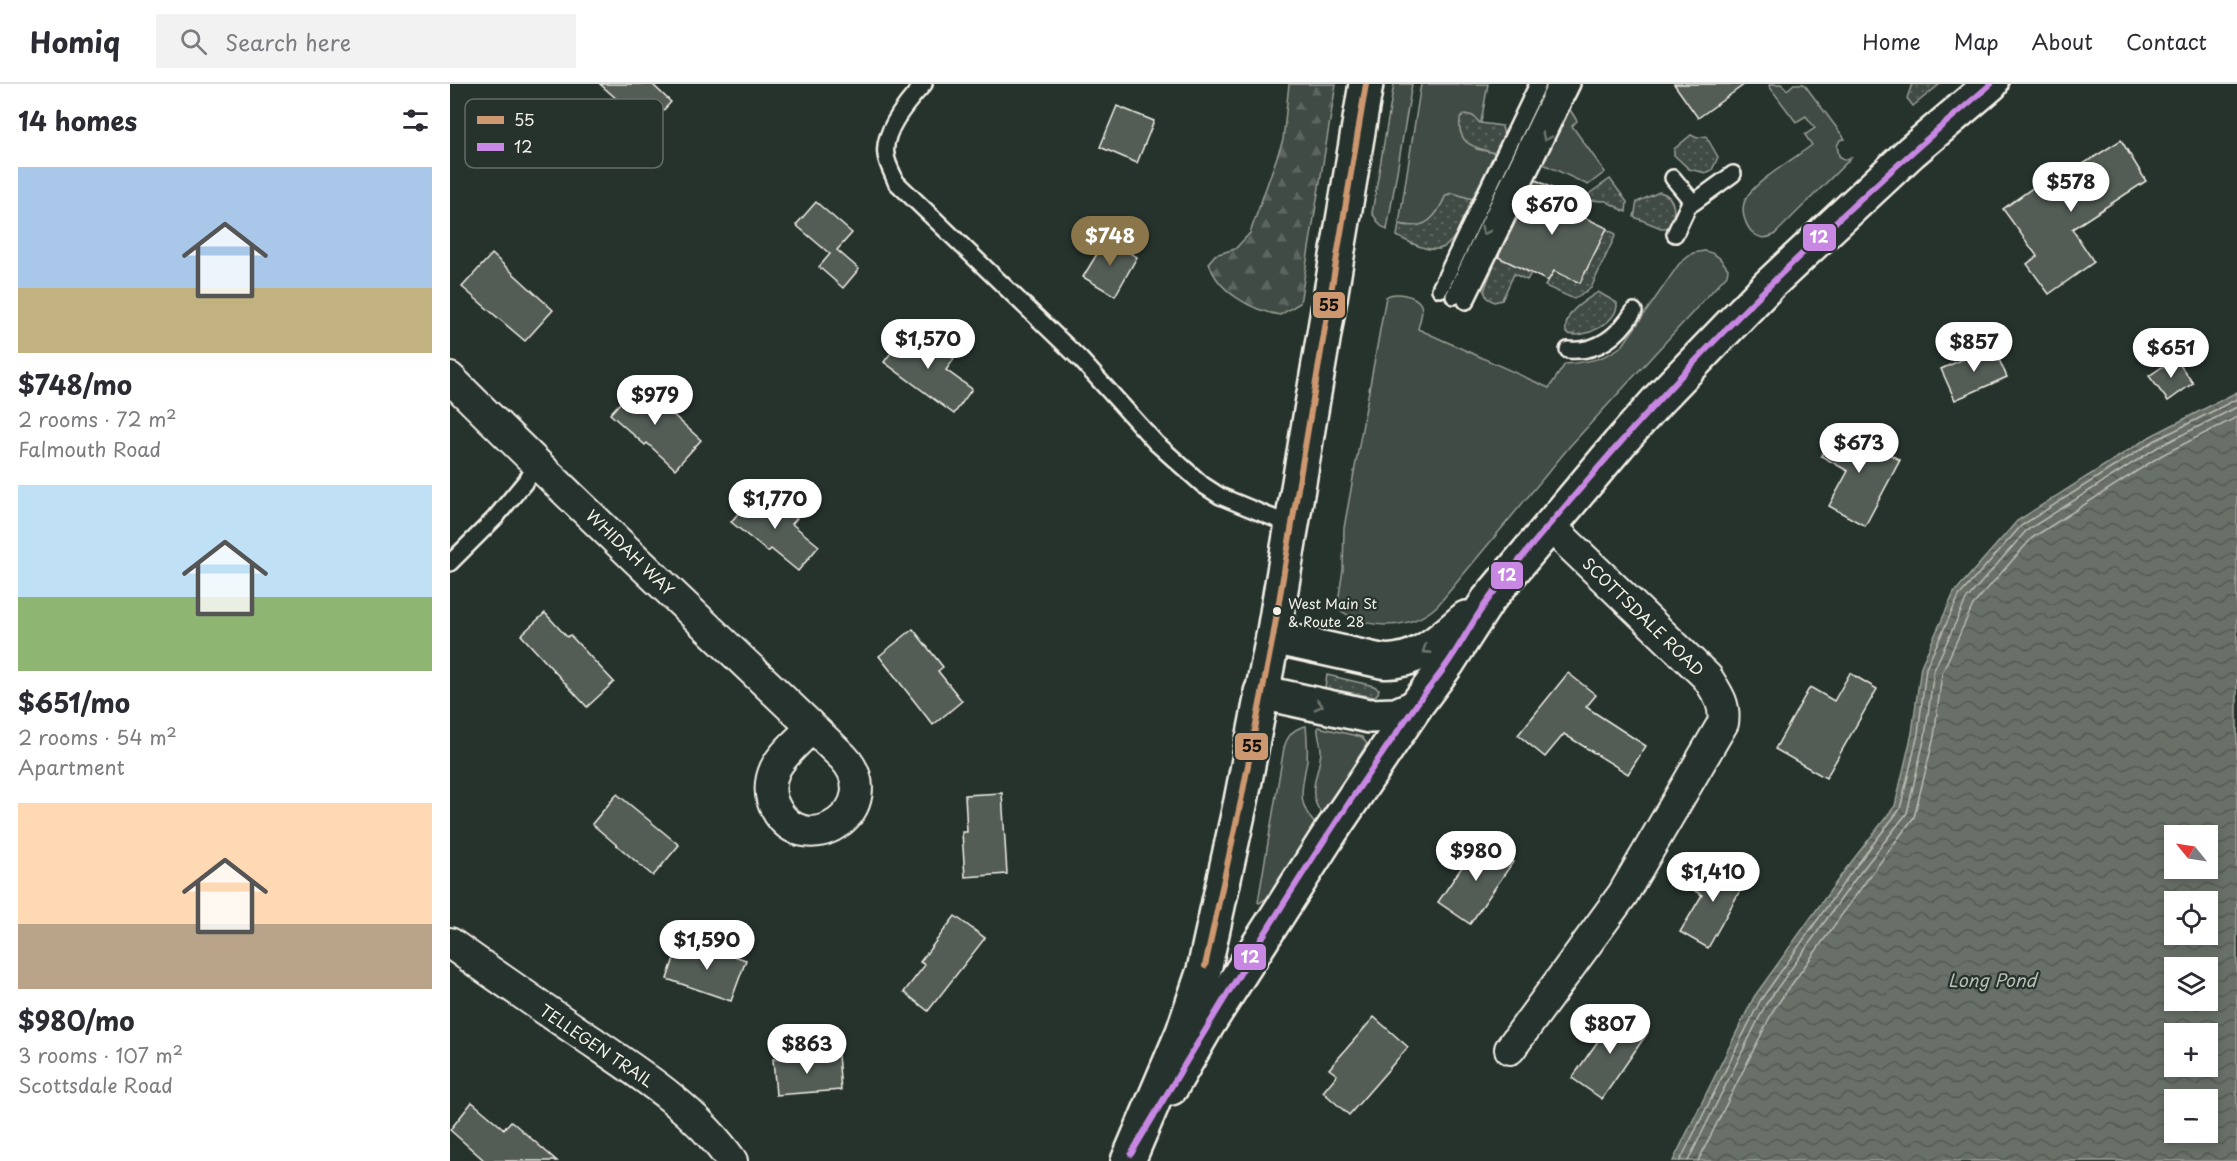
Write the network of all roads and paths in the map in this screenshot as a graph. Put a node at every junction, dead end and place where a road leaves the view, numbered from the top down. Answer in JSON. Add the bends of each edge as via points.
{"nodes":[{"id":1,"x":924,"y":84,"type":"edge"},
{"id":2,"x":1366,"y":84,"type":"edge"},
{"id":3,"x":1538,"y":84,"type":"edge"},
{"id":4,"x":1556,"y":84,"type":"edge"},
{"id":5,"x":1572,"y":84,"type":"edge"},
{"id":6,"x":1991,"y":84,"type":"edge"},
{"id":7,"x":1732,"y":174,"type":"dead end"},
{"id":8,"x":1673,"y":178,"type":"dead end"},
{"id":9,"x":1694,"y":203,"type":"dead end"},
{"id":10,"x":1675,"y":234,"type":"dead end"},
{"id":11,"x":1440,"y":289,"type":"dead end"},
{"id":12,"x":1634,"y":310,"type":"dead end"},
{"id":13,"x":1568,"y":350,"type":"dead end"},
{"id":14,"x":450,"y":378,"type":"edge"},
{"id":15,"x":539,"y":465,"type":"junction"},
{"id":16,"x":1549,"y":525,"type":"junction"},
{"id":17,"x":1293,"y":526,"type":"junction"},
{"id":18,"x":450,"y":563,"type":"edge"},
{"id":19,"x":1488,"y":600,"type":"junction"},
{"id":20,"x":1273,"y":637,"type":"junction"},
{"id":21,"x":1262,"y":692,"type":"junction"},
{"id":22,"x":1415,"y":707,"type":"junction"},
{"id":23,"x":812,"y":727,"type":"dead end"},
{"id":24,"x":450,"y":943,"type":"edge"},
{"id":25,"x":1510,"y":1048,"type":"dead end"},
{"id":26,"x":1130,"y":1157,"type":"edge"},
{"id":27,"x":732,"y":1161,"type":"edge"}],
"edges":[{"from":1,"to":17,"type":"lane","via":[[891,128],[885,153],[896,182],[1081,360],[1156,443],[1203,485]]},
{"from":2,"to":17,"type":"main road"},
{"from":3,"to":11,"type":"lane"},
{"from":4,"to":5,"type":"lane","via":[[1460,299]]},
{"from":6,"to":16,"type":"main road","via":[[1911,152],[1770,284],[1659,399]]},
{"from":7,"to":9,"type":"lane"},
{"from":8,"to":10,"type":"lane","via":[[1691,200]]},
{"from":12,"to":13,"type":"lane","via":[[1619,332],[1607,341],[1586,350]]},
{"from":14,"to":15,"type":"street","name":"WHIDAH WAY"},
{"from":15,"to":18,"type":"lane","via":[[495,518]]},
{"from":15,"to":23,"type":"street","name":"WHIDAH WAY"},
{"from":16,"to":19,"type":"main road"},
{"from":16,"to":25,"type":"street","name":"SCOTTSDALE ROAD","via":[[1707,677],[1725,713],[1723,723],[1623,894]]},
{"from":17,"to":20,"type":"main road"},
{"from":19,"to":20,"type":"main road","one_way":true,"via":[[1434,645],[1396,662]]},
{"from":19,"to":22,"type":"main road"},
{"from":20,"to":21,"type":"main road"},
{"from":21,"to":22,"type":"main road","one_way":true,"via":[[1369,716],[1396,715]]},
{"from":21,"to":26,"type":"main road","via":[[1204,970],[1183,1032]]},
{"from":22,"to":26,"type":"main road","via":[[1241,972]]},
{"from":24,"to":27,"type":"street","name":"TELLEGEN TRAIL","via":[[661,1088],[698,1120]]}]}
